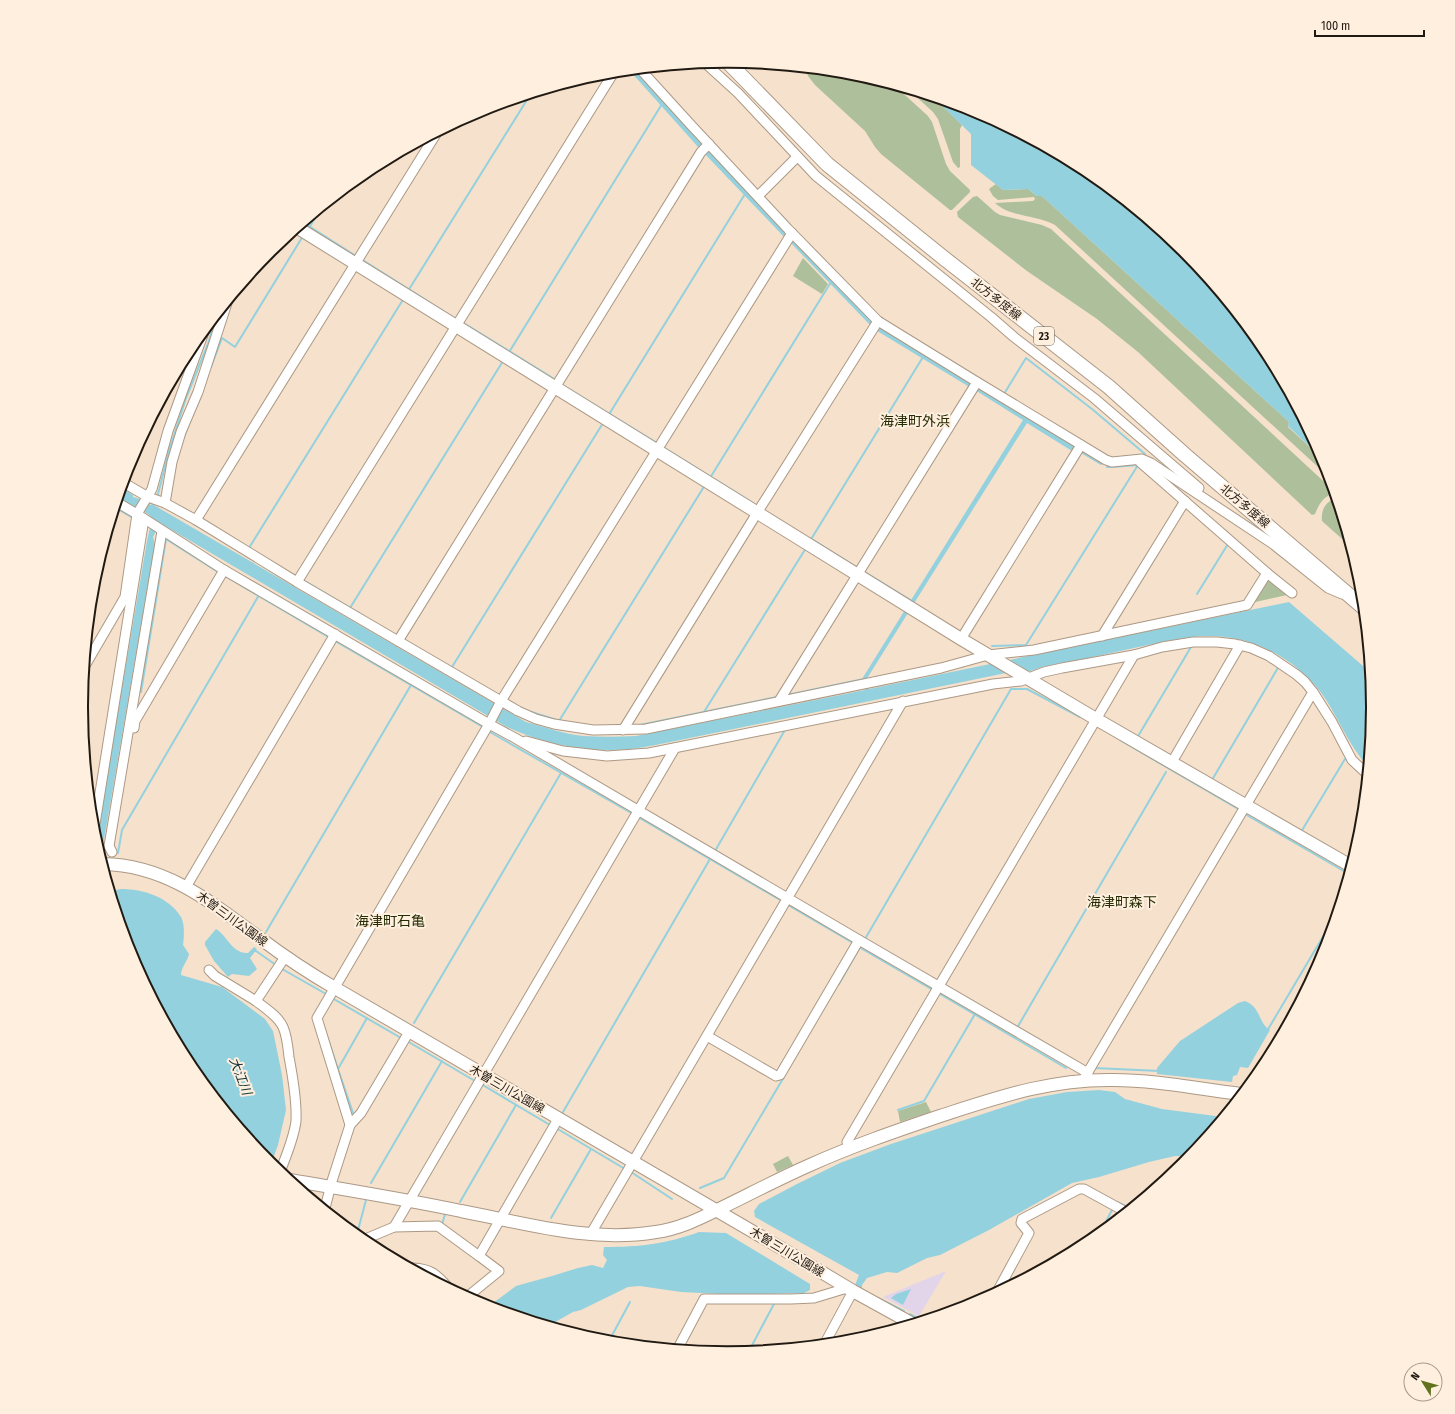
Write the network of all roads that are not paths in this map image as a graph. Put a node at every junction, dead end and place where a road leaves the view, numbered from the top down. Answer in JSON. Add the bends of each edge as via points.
{"nodes":[{"id":1,"x":711,"y":68,"type":"edge"},
{"id":2,"x":734,"y":68,"type":"edge"},
{"id":3,"x":644,"y":73,"type":"edge"},
{"id":4,"x":610,"y":79,"type":"edge"},
{"id":5,"x":432,"y":141,"type":"edge"},
{"id":6,"x":709,"y":144,"type":"junction"},
{"id":7,"x":797,"y":157,"type":"junction"},
{"id":8,"x":758,"y":196,"type":"junction"},
{"id":9,"x":302,"y":231,"type":"edge"},
{"id":10,"x":792,"y":233,"type":"junction"},
{"id":11,"x":356,"y":264,"type":"junction"},
{"id":12,"x":231,"y":306,"type":"edge"},
{"id":13,"x":223,"y":316,"type":"edge"},
{"id":14,"x":878,"y":321,"type":"junction"},
{"id":15,"x":456,"y":326,"type":"junction"},
{"id":16,"x":221,"y":336,"type":"dead end"},
{"id":17,"x":197,"y":350,"type":"edge"},
{"id":18,"x":977,"y":382,"type":"junction"},
{"id":19,"x":556,"y":387,"type":"junction"},
{"id":20,"x":1081,"y":445,"type":"junction"},
{"id":21,"x":657,"y":450,"type":"junction"},
{"id":22,"x":1138,"y":459,"type":"junction"},
{"id":23,"x":128,"y":486,"type":"edge"},
{"id":24,"x":149,"y":498,"type":"junction"},
{"id":25,"x":1185,"y":501,"type":"junction"},
{"id":26,"x":163,"y":503,"type":"junction"},
{"id":27,"x":121,"y":505,"type":"edge"},
{"id":28,"x":1219,"y":507,"type":"junction"},
{"id":29,"x":757,"y":513,"type":"junction"},
{"id":30,"x":142,"y":516,"type":"junction"},
{"id":31,"x":196,"y":520,"type":"junction"},
{"id":32,"x":161,"y":530,"type":"junction"},
{"id":33,"x":224,"y":570,"type":"junction"},
{"id":34,"x":1267,"y":573,"type":"junction"},
{"id":35,"x":857,"y":575,"type":"junction"},
{"id":36,"x":297,"y":582,"type":"junction"},
{"id":37,"x":1292,"y":593,"type":"dead end"},
{"id":38,"x":1353,"y":598,"type":"junction"},
{"id":39,"x":1357,"y":602,"type":"edge"},
{"id":40,"x":335,"y":634,"type":"junction"},
{"id":41,"x":1102,"y":636,"type":"junction"},
{"id":42,"x":961,"y":639,"type":"junction"},
{"id":43,"x":398,"y":641,"type":"junction"},
{"id":44,"x":1240,"y":646,"type":"junction"},
{"id":45,"x":1134,"y":655,"type":"junction"},
{"id":46,"x":91,"y":656,"type":"edge"},
{"id":47,"x":990,"y":656,"type":"junction"},
{"id":48,"x":1028,"y":678,"type":"junction"},
{"id":49,"x":1313,"y":692,"type":"junction"},
{"id":50,"x":779,"y":701,"type":"junction"},
{"id":51,"x":904,"y":701,"type":"junction"},
{"id":52,"x":500,"y":702,"type":"junction"},
{"id":53,"x":1096,"y":719,"type":"junction"},
{"id":54,"x":490,"y":723,"type":"junction"},
{"id":55,"x":624,"y":730,"type":"junction"},
{"id":56,"x":515,"y":738,"type":"junction"},
{"id":57,"x":675,"y":748,"type":"junction"},
{"id":58,"x":1172,"y":762,"type":"junction"},
{"id":59,"x":1363,"y":770,"type":"edge"},
{"id":60,"x":1245,"y":805,"type":"junction"},
{"id":61,"x":97,"y":809,"type":"edge"},
{"id":62,"x":638,"y":811,"type":"junction"},
{"id":63,"x":108,"y":860,"type":"edge"},
{"id":64,"x":1347,"y":864,"type":"edge"},
{"id":65,"x":186,"y":887,"type":"junction"},
{"id":66,"x":788,"y":898,"type":"junction"},
{"id":67,"x":858,"y":940,"type":"junction"},
{"id":68,"x":285,"y":957,"type":"junction"},
{"id":69,"x":209,"y":970,"type":"dead end"},
{"id":70,"x":939,"y":986,"type":"junction"},
{"id":71,"x":335,"y":988,"type":"junction"},
{"id":72,"x":256,"y":1001,"type":"junction"},
{"id":73,"x":409,"y":1032,"type":"junction"},
{"id":74,"x":707,"y":1036,"type":"junction"},
{"id":75,"x":484,"y":1075,"type":"junction"},
{"id":76,"x":1085,"y":1077,"type":"junction"},
{"id":77,"x":1236,"y":1093,"type":"edge"},
{"id":78,"x":558,"y":1119,"type":"junction"},
{"id":79,"x":350,"y":1125,"type":"junction"},
{"id":80,"x":849,"y":1147,"type":"junction"},
{"id":81,"x":633,"y":1162,"type":"junction"},
{"id":82,"x":282,"y":1165,"type":"edge"},
{"id":83,"x":300,"y":1182,"type":"edge"},
{"id":84,"x":331,"y":1187,"type":"junction"},
{"id":85,"x":410,"y":1200,"type":"junction"},
{"id":86,"x":326,"y":1204,"type":"edge"},
{"id":87,"x":717,"y":1210,"type":"junction"},
{"id":88,"x":1121,"y":1210,"type":"edge"},
{"id":89,"x":500,"y":1218,"type":"junction"},
{"id":90,"x":394,"y":1227,"type":"junction"},
{"id":91,"x":590,"y":1235,"type":"junction"},
{"id":92,"x":370,"y":1237,"type":"edge"},
{"id":93,"x":479,"y":1256,"type":"junction"},
{"id":94,"x":426,"y":1270,"type":"edge"},
{"id":95,"x":436,"y":1275,"type":"edge"},
{"id":96,"x":1001,"y":1284,"type":"edge"},
{"id":97,"x":850,"y":1290,"type":"junction"},
{"id":98,"x":473,"y":1293,"type":"edge"},
{"id":99,"x":906,"y":1320,"type":"edge"},
{"id":100,"x":827,"y":1338,"type":"edge"},
{"id":101,"x":680,"y":1344,"type":"edge"}],
"edges":[{"from":1,"to":7,"type":"street","via":[[738,93]]},
{"from":2,"to":38,"type":"main road","name":"北方多度線","number":"23","via":[[827,164],[1109,387]]},
{"from":3,"to":6,"type":"street"},
{"from":4,"to":15,"type":"street"},
{"from":5,"to":11,"type":"street"},
{"from":6,"to":8,"type":"street"},
{"from":6,"to":19,"type":"street","via":[[701,152]]},
{"from":7,"to":8,"type":"street"},
{"from":7,"to":28,"type":"street","via":[[816,176],[1014,337],[1094,398]]},
{"from":8,"to":10,"type":"street"},
{"from":9,"to":11,"type":"street"},
{"from":10,"to":14,"type":"street"},
{"from":10,"to":21,"type":"street"},
{"from":11,"to":15,"type":"street"},
{"from":11,"to":31,"type":"street"},
{"from":12,"to":16,"type":"street"},
{"from":13,"to":26,"type":"street","via":[[198,392],[181,432]]},
{"from":14,"to":18,"type":"street"},
{"from":14,"to":29,"type":"street"},
{"from":15,"to":19,"type":"street"},
{"from":15,"to":36,"type":"street"},
{"from":17,"to":24,"type":"street","via":[[168,431]]},
{"from":18,"to":20,"type":"street"},
{"from":18,"to":35,"type":"street"},
{"from":19,"to":21,"type":"street"},
{"from":19,"to":43,"type":"street"},
{"from":20,"to":22,"type":"street","via":[[1112,462]]},
{"from":20,"to":42,"type":"street"},
{"from":21,"to":29,"type":"street"},
{"from":21,"to":52,"type":"street"},
{"from":22,"to":25,"type":"street"},
{"from":22,"to":28,"type":"street","via":[[1151,463]]},
{"from":23,"to":24,"type":"street"},
{"from":24,"to":26,"type":"street"},
{"from":24,"to":30,"type":"street"},
{"from":25,"to":34,"type":"street"},
{"from":25,"to":41,"type":"street"},
{"from":26,"to":31,"type":"street"},
{"from":27,"to":30,"type":"street"},
{"from":28,"to":38,"type":"street","via":[[1283,552],[1328,588]]},
{"from":29,"to":35,"type":"street"},
{"from":29,"to":55,"type":"street"},
{"from":30,"to":32,"type":"street"},
{"from":30,"to":46,"type":"street","via":[[125,597]]},
{"from":30,"to":61,"type":"street"},
{"from":31,"to":36,"type":"street"},
{"from":32,"to":33,"type":"street"},
{"from":32,"to":63,"type":"street"},
{"from":33,"to":40,"type":"street"},
{"from":33,"to":63,"type":"street","via":[[135,721]]},
{"from":34,"to":37,"type":"street"},
{"from":34,"to":41,"type":"street","via":[[1247,606]]},
{"from":35,"to":42,"type":"street"},
{"from":35,"to":50,"type":"street"},
{"from":36,"to":43,"type":"street"},
{"from":38,"to":39,"type":"main road","name":"北方多度線","number":"23"},
{"from":40,"to":54,"type":"street"},
{"from":40,"to":65,"type":"street"},
{"from":41,"to":47,"type":"street"},
{"from":42,"to":47,"type":"street"},
{"from":43,"to":52,"type":"street"},
{"from":44,"to":45,"type":"street","via":[[1194,642]]},
{"from":44,"to":49,"type":"street","via":[[1251,648],[1281,663]]},
{"from":44,"to":58,"type":"street"},
{"from":45,"to":48,"type":"street","via":[[1062,668]]},
{"from":45,"to":53,"type":"street"},
{"from":47,"to":48,"type":"street"},
{"from":47,"to":50,"type":"street"},
{"from":48,"to":51,"type":"street"},
{"from":48,"to":53,"type":"street"},
{"from":49,"to":59,"type":"street","via":[[1352,760]]},
{"from":49,"to":60,"type":"street"},
{"from":50,"to":55,"type":"street","via":[[646,729]]},
{"from":51,"to":57,"type":"street"},
{"from":51,"to":66,"type":"street"},
{"from":52,"to":54,"type":"street"},
{"from":52,"to":55,"type":"street","via":[[536,719],[554,724],[593,730]]},
{"from":53,"to":58,"type":"street"},
{"from":53,"to":70,"type":"street"},
{"from":54,"to":56,"type":"street"},
{"from":54,"to":71,"type":"street"},
{"from":56,"to":57,"type":"street","via":[[563,750],[607,756]]},
{"from":56,"to":62,"type":"street"},
{"from":57,"to":62,"type":"street"},
{"from":58,"to":60,"type":"street"},
{"from":60,"to":64,"type":"street"},
{"from":60,"to":76,"type":"street"},
{"from":62,"to":66,"type":"street"},
{"from":62,"to":75,"type":"street"},
{"from":63,"to":65,"type":"street","name":"木曽三川公園線","via":[[167,878]]},
{"from":65,"to":68,"type":"street","name":"木曽三川公園線"},
{"from":66,"to":67,"type":"street"},
{"from":66,"to":74,"type":"street"},
{"from":67,"to":70,"type":"street"},
{"from":67,"to":74,"type":"street","via":[[780,1075],[776,1076]]},
{"from":68,"to":71,"type":"street","name":"木曽三川公園線"},
{"from":68,"to":72,"type":"street"},
{"from":69,"to":72,"type":"street"},
{"from":70,"to":76,"type":"street"},
{"from":70,"to":80,"type":"street","via":[[847,1142]]},
{"from":71,"to":73,"type":"street","name":"木曽三川公園線"},
{"from":71,"to":79,"type":"street","via":[[318,1018]]},
{"from":72,"to":82,"type":"street","via":[[275,1016],[282,1026],[287,1043],[296,1103],[296,1122]]},
{"from":73,"to":75,"type":"street","name":"木曽三川公園線"},
{"from":73,"to":79,"type":"street","via":[[361,1113]]},
{"from":74,"to":81,"type":"street"},
{"from":75,"to":78,"type":"street","name":"木曽三川公園線"},
{"from":75,"to":85,"type":"street"},
{"from":76,"to":77,"type":"street"},
{"from":76,"to":80,"type":"street","via":[[1004,1095]]},
{"from":78,"to":81,"type":"street","name":"木曽三川公園線"},
{"from":78,"to":89,"type":"street"},
{"from":79,"to":84,"type":"street"},
{"from":80,"to":87,"type":"street"},
{"from":81,"to":87,"type":"street","name":"木曽三川公園線"},
{"from":81,"to":91,"type":"street"},
{"from":83,"to":84,"type":"street"},
{"from":84,"to":85,"type":"street"},
{"from":84,"to":86,"type":"street"},
{"from":85,"to":89,"type":"street"},
{"from":85,"to":90,"type":"street"},
{"from":87,"to":91,"type":"street","via":[[693,1222],[656,1232]]},
{"from":87,"to":97,"type":"street","name":"木曽三川公園線"},
{"from":88,"to":96,"type":"street","via":[[1080,1189],[1022,1219],[1029,1233]]},
{"from":89,"to":91,"type":"street"},
{"from":89,"to":93,"type":"street"},
{"from":90,"to":92,"type":"street"},
{"from":90,"to":93,"type":"street","via":[[438,1226]]},
{"from":93,"to":98,"type":"street","via":[[499,1271]]},
{"from":94,"to":95,"type":"street"},
{"from":97,"to":99,"type":"street","name":"木曽三川公園線"},
{"from":97,"to":100,"type":"street"},
{"from":97,"to":101,"type":"street","via":[[814,1298],[704,1299]]}]}
